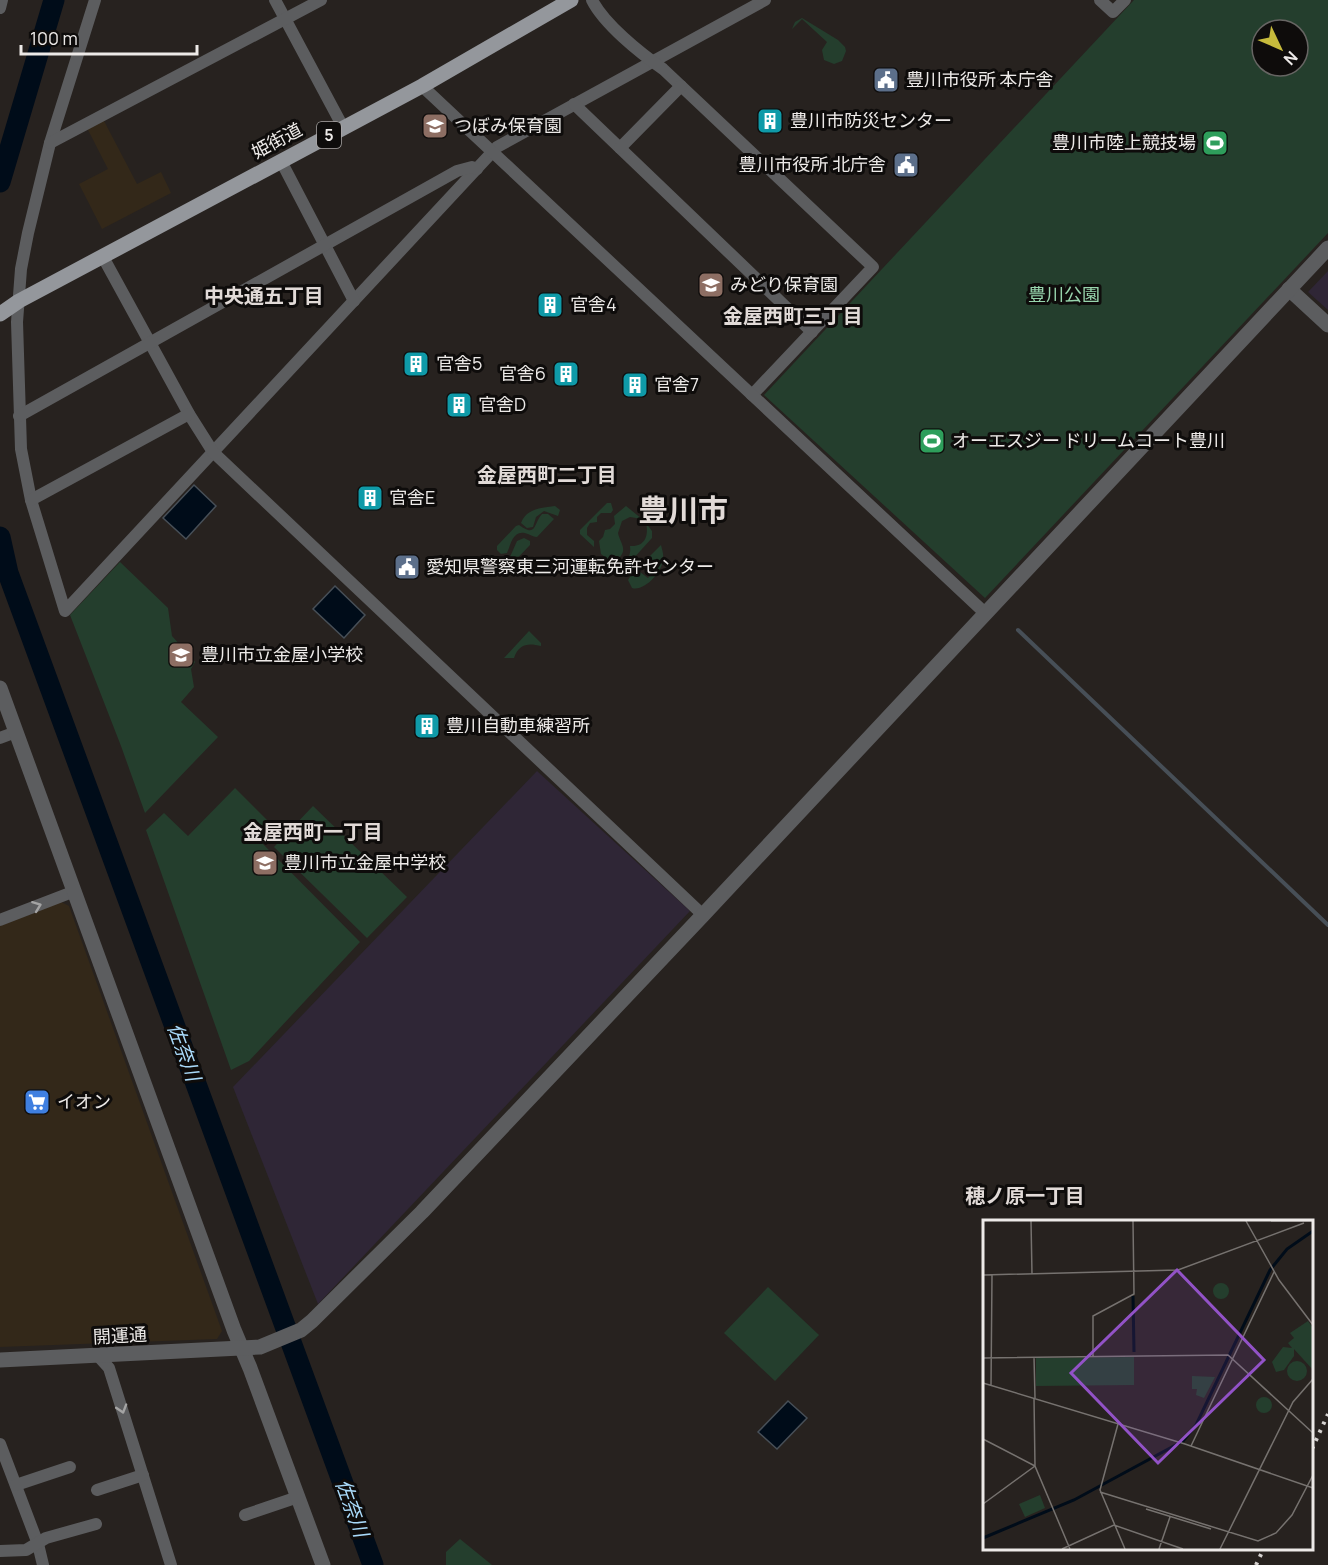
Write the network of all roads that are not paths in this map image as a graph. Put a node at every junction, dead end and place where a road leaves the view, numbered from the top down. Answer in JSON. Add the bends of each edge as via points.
{"nodes":[{"id":1,"x":2,"y":0,"type":"edge"},
{"id":2,"x":95,"y":0,"type":"edge"},
{"id":3,"x":275,"y":0,"type":"edge"},
{"id":4,"x":321,"y":0,"type":"edge"},
{"id":5,"x":571,"y":0,"type":"edge"},
{"id":6,"x":592,"y":0,"type":"edge"},
{"id":7,"x":765,"y":0,"type":"edge"},
{"id":8,"x":1100,"y":0,"type":"edge"},
{"id":9,"x":1125,"y":0,"type":"edge"},
{"id":10,"x":0,"y":8,"type":"edge"},
{"id":11,"x":286,"y":20,"type":"junction"},
{"id":12,"x":651,"y":61,"type":"junction"},
{"id":13,"x":422,"y":86,"type":"junction"},
{"id":14,"x":681,"y":86,"type":"junction"},
{"id":15,"x":574,"y":104,"type":"junction"},
{"id":16,"x":343,"y":127,"type":"junction"},
{"id":17,"x":50,"y":143,"type":"junction"},
{"id":18,"x":620,"y":148,"type":"junction"},
{"id":19,"x":492,"y":153,"type":"junction"},
{"id":20,"x":280,"y":161,"type":"junction"},
{"id":21,"x":477,"y":169,"type":"junction"},
{"id":22,"x":325,"y":246,"type":"junction"},
{"id":23,"x":1328,"y":248,"type":"edge"},
{"id":24,"x":103,"y":257,"type":"junction"},
{"id":25,"x":1289,"y":289,"type":"junction"},
{"id":26,"x":19,"y":301,"type":"junction"},
{"id":27,"x":354,"y":301,"type":"junction"},
{"id":28,"x":1,"y":313,"type":"edge"},
{"id":29,"x":1328,"y":326,"type":"edge"},
{"id":30,"x":812,"y":332,"type":"junction"},
{"id":31,"x":151,"y":343,"type":"junction"},
{"id":32,"x":752,"y":395,"type":"junction"},
{"id":33,"x":189,"y":414,"type":"junction"},
{"id":34,"x":19,"y":416,"type":"junction"},
{"id":35,"x":213,"y":452,"type":"junction"},
{"id":36,"x":31,"y":500,"type":"junction"},
{"id":37,"x":985,"y":613,"type":"junction"},
{"id":38,"x":0,"y":688,"type":"edge"},
{"id":39,"x":16,"y":732,"type":"junction"},
{"id":40,"x":0,"y":738,"type":"edge"},
{"id":41,"x":75,"y":891,"type":"junction"},
{"id":42,"x":704,"y":915,"type":"junction"},
{"id":43,"x":0,"y":920,"type":"edge"},
{"id":44,"x":242,"y":1348,"type":"junction"},
{"id":45,"x":99,"y":1356,"type":"junction"},
{"id":46,"x":0,"y":1360,"type":"edge"},
{"id":47,"x":1,"y":1451,"type":"edge"},
{"id":48,"x":70,"y":1467,"type":"dead end"},
{"id":49,"x":143,"y":1475,"type":"junction"},
{"id":50,"x":16,"y":1485,"type":"junction"},
{"id":51,"x":97,"y":1490,"type":"dead end"},
{"id":52,"x":298,"y":1497,"type":"junction"},
{"id":53,"x":245,"y":1515,"type":"dead end"},
{"id":54,"x":96,"y":1524,"type":"dead end"},
{"id":55,"x":38,"y":1544,"type":"junction"},
{"id":56,"x":0,"y":1551,"type":"edge"},
{"id":57,"x":43,"y":1565,"type":"edge"},
{"id":58,"x":171,"y":1565,"type":"edge"},
{"id":59,"x":323,"y":1565,"type":"edge"}],
"edges":[{"from":1,"to":10,"type":"street"},
{"from":2,"to":17,"type":"street"},
{"from":3,"to":11,"type":"street"},
{"from":4,"to":11,"type":"street"},
{"from":5,"to":13,"type":"main road","name":"姫街道","number":"5"},
{"from":6,"to":12,"type":"street","via":[[598,12]]},
{"from":7,"to":12,"type":"street"},
{"from":8,"to":9,"type":"street","via":[[1113,12]]},
{"from":11,"to":16,"type":"street"},
{"from":11,"to":17,"type":"street"},
{"from":12,"to":14,"type":"street"},
{"from":12,"to":15,"type":"street"},
{"from":13,"to":16,"type":"main road","name":"姫街道","number":"5"},
{"from":13,"to":19,"type":"street"},
{"from":14,"to":18,"type":"street"},
{"from":14,"to":30,"type":"street","via":[[873,267]]},
{"from":15,"to":18,"type":"street"},
{"from":15,"to":19,"type":"street"},
{"from":16,"to":20,"type":"main road","name":"姫街道","number":"5"},
{"from":17,"to":26,"type":"street","via":[[27,233]]},
{"from":18,"to":30,"type":"street"},
{"from":19,"to":21,"type":"street"},
{"from":19,"to":32,"type":"street"},
{"from":20,"to":22,"type":"street"},
{"from":20,"to":24,"type":"main road","name":"姫街道","number":"5"},
{"from":21,"to":22,"type":"street","via":[[472,166],[457,171]]},
{"from":21,"to":27,"type":"street"},
{"from":22,"to":27,"type":"street"},
{"from":22,"to":31,"type":"street"},
{"from":23,"to":25,"type":"street"},
{"from":24,"to":26,"type":"main road","name":"姫街道","number":"5"},
{"from":24,"to":31,"type":"street"},
{"from":25,"to":29,"type":"street"},
{"from":25,"to":37,"type":"street"},
{"from":26,"to":28,"type":"main road","name":"姫街道","number":"5"},
{"from":26,"to":34,"type":"street"},
{"from":27,"to":35,"type":"street"},
{"from":30,"to":32,"type":"street"},
{"from":31,"to":33,"type":"street"},
{"from":31,"to":34,"type":"street"},
{"from":32,"to":37,"type":"street"},
{"from":33,"to":35,"type":"street"},
{"from":33,"to":36,"type":"street"},
{"from":34,"to":36,"type":"street"},
{"from":35,"to":36,"type":"street","via":[[65,611]]},
{"from":35,"to":42,"type":"street"},
{"from":37,"to":42,"type":"street"},
{"from":38,"to":39,"type":"street"},
{"from":39,"to":40,"type":"street"},
{"from":39,"to":41,"type":"street"},
{"from":43,"to":41,"type":"street","one_way":true},
{"from":41,"to":44,"type":"street"},
{"from":42,"to":44,"type":"street","name":"開運通","via":[[312,1322],[267,1346]]},
{"from":44,"to":45,"type":"street","name":"開運通"},
{"from":44,"to":52,"type":"street"},
{"from":45,"to":46,"type":"street","name":"開運通"},
{"from":45,"to":49,"type":"street","one_way":true,"via":[[109,1368]]},
{"from":47,"to":50,"type":"street"},
{"from":48,"to":50,"type":"street"},
{"from":49,"to":51,"type":"street"},
{"from":49,"to":58,"type":"street"},
{"from":50,"to":55,"type":"street"},
{"from":52,"to":53,"type":"street"},
{"from":52,"to":59,"type":"street"},
{"from":54,"to":55,"type":"street","via":[[46,1538]]},
{"from":55,"to":56,"type":"street","via":[[26,1550]]},
{"from":55,"to":57,"type":"street"}]}
